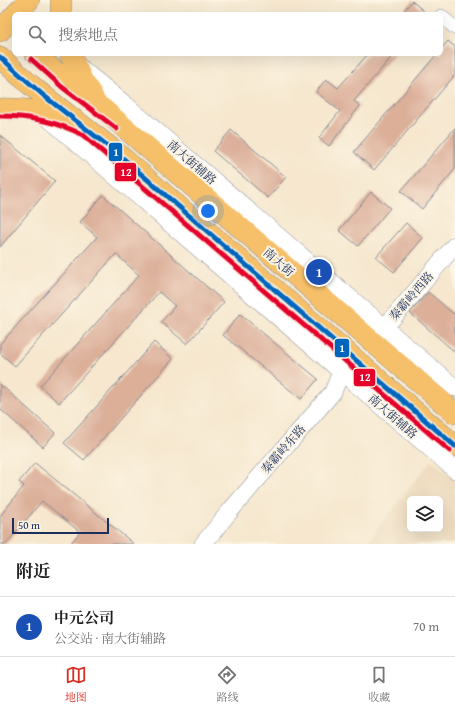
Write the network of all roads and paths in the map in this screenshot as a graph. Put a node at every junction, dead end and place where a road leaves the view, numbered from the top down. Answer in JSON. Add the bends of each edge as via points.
{"nodes":[{"id":1,"x":29,"y":0,"type":"edge"},
{"id":2,"x":62,"y":0,"type":"edge"},
{"id":3,"x":18,"y":12,"type":"edge"},
{"id":4,"x":61,"y":12,"type":"edge"},
{"id":5,"x":443,"y":18,"type":"edge"},
{"id":6,"x":455,"y":28,"type":"edge"},
{"id":7,"x":38,"y":56,"type":"edge"},
{"id":8,"x":0,"y":57,"type":"edge"},
{"id":9,"x":72,"y":58,"type":"edge"},
{"id":10,"x":0,"y":109,"type":"edge"},
{"id":11,"x":103,"y":109,"type":"junction"},
{"id":12,"x":41,"y":112,"type":"junction"},
{"id":13,"x":87,"y":129,"type":"junction"},
{"id":14,"x":455,"y":245,"type":"edge"},
{"id":15,"x":455,"y":253,"type":"edge"},
{"id":16,"x":358,"y":329,"type":"junction"},
{"id":17,"x":386,"y":329,"type":"junction"},
{"id":18,"x":337,"y":344,"type":"junction"},
{"id":19,"x":390,"y":357,"type":"junction"},
{"id":20,"x":340,"y":370,"type":"junction"},
{"id":21,"x":376,"y":378,"type":"junction"},
{"id":22,"x":354,"y":383,"type":"junction"},
{"id":23,"x":455,"y":388,"type":"edge"},
{"id":24,"x":455,"y":413,"type":"edge"},
{"id":25,"x":455,"y":446,"type":"edge"},
{"id":26,"x":455,"y":470,"type":"edge"},
{"id":27,"x":203,"y":544,"type":"edge"},
{"id":28,"x":210,"y":544,"type":"edge"}],
"edges":[{"from":1,"to":3,"type":"main road"},
{"from":2,"to":4,"type":"main road"},
{"from":5,"to":6,"type":"street"},
{"from":7,"to":11,"type":"main road"},
{"from":8,"to":13,"type":"main road","via":[[50,102]]},
{"from":9,"to":11,"type":"main road","via":[[91,94]]},
{"from":9,"to":17,"type":"street","name":"南大街辅路"},
{"from":10,"to":12,"type":"main road","via":[[21,108]]},
{"from":11,"to":16,"type":"main road","name":"南大街"},
{"from":12,"to":13,"type":"main road","via":[[67,118]]},
{"from":12,"to":20,"type":"street","name":"南大街辅路"},
{"from":13,"to":18,"type":"main road","name":"南大街"},
{"from":14,"to":17,"type":"street","name":"秦霸岭西路"},
{"from":15,"to":17,"type":"street","name":"秦霸岭西路"},
{"from":16,"to":17,"type":"street","name":"秦霸岭西路","via":[[367,332]]},
{"from":16,"to":19,"type":"main road","name":"南大街"},
{"from":17,"to":19,"type":"street","name":"秦霸岭西路"},
{"from":17,"to":23,"type":"street","name":"南大街辅路"},
{"from":18,"to":20,"type":"street","name":"秦霸岭东路"},
{"from":18,"to":21,"type":"main road","name":"南大街"},
{"from":19,"to":24,"type":"main road","name":"南大街"},
{"from":20,"to":22,"type":"street","name":"南大街辅路"},
{"from":20,"to":27,"type":"street","name":"秦霸岭东路","via":[[333,392]]},
{"from":21,"to":22,"type":"street","name":"秦霸岭东路"},
{"from":21,"to":25,"type":"main road","name":"南大街"},
{"from":22,"to":26,"type":"street","name":"南大街辅路"},
{"from":22,"to":28,"type":"street","name":"秦霸岭东路","via":[[337,396]]}]}
